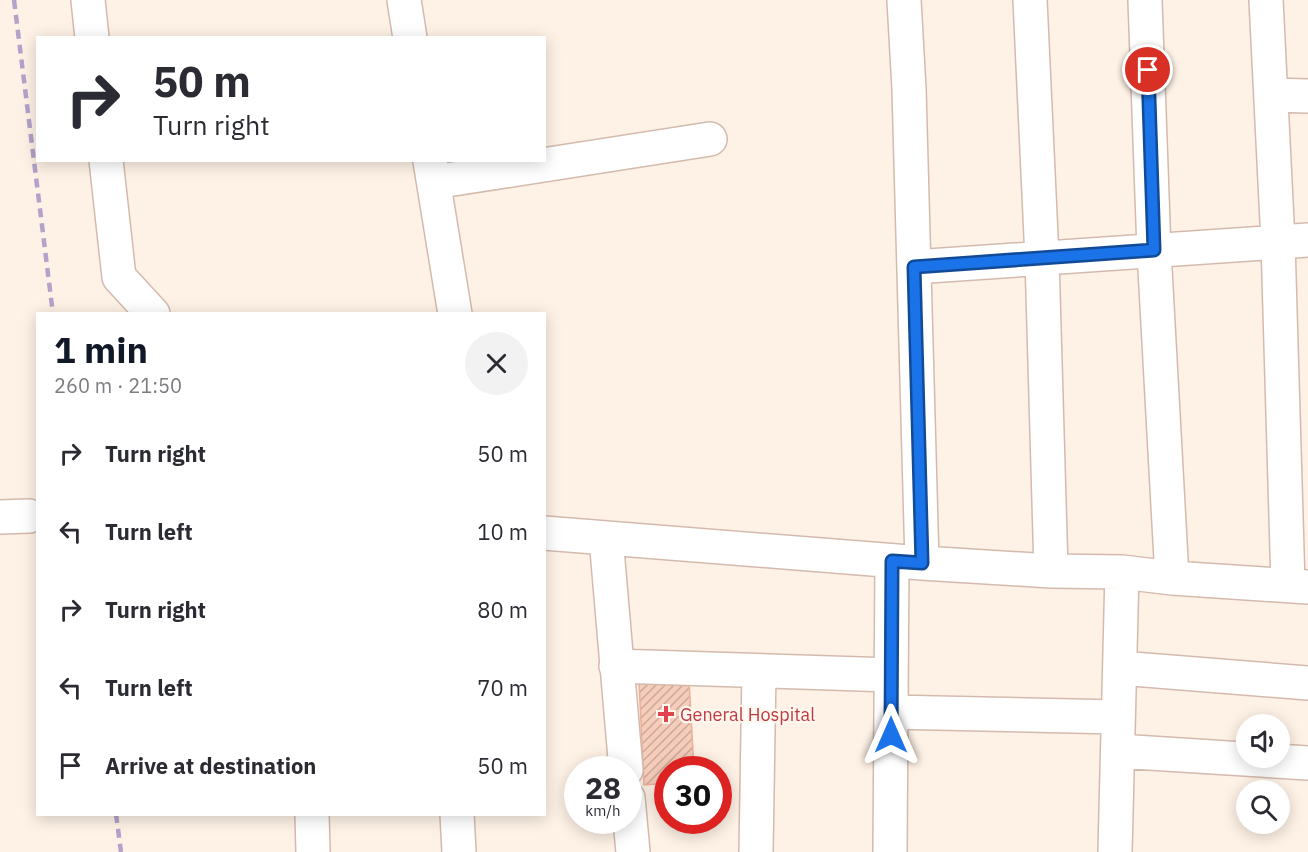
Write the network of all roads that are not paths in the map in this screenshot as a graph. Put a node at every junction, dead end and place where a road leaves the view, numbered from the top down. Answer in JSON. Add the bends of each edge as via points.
{"nodes":[{"id":1,"x":88,"y":0,"type":"edge"},
{"id":2,"x":404,"y":0,"type":"edge"},
{"id":3,"x":904,"y":0,"type":"edge"},
{"id":4,"x":1030,"y":0,"type":"edge"},
{"id":5,"x":1145,"y":0,"type":"edge"},
{"id":6,"x":1266,"y":0,"type":"edge"},
{"id":7,"x":92,"y":36,"type":"edge"},
{"id":8,"x":410,"y":36,"type":"edge"},
{"id":9,"x":1271,"y":95,"type":"junction"},
{"id":10,"x":1308,"y":96,"type":"edge"},
{"id":11,"x":710,"y":139,"type":"dead end"},
{"id":12,"x":546,"y":158,"type":"edge"},
{"id":13,"x":106,"y":162,"type":"edge"},
{"id":14,"x":510,"y":162,"type":"edge"},
{"id":15,"x":432,"y":171,"type":"edge"},
{"id":16,"x":1293,"y":241,"type":"edge"},
{"id":17,"x":1154,"y":250,"type":"junction"},
{"id":18,"x":1042,"y":258,"type":"junction"},
{"id":19,"x":914,"y":267,"type":"junction"},
{"id":20,"x":151,"y":312,"type":"edge"},
{"id":21,"x":455,"y":312,"type":"edge"},
{"id":22,"x":546,"y":533,"type":"edge"},
{"id":23,"x":606,"y":538,"type":"junction"},
{"id":24,"x":907,"y":562,"type":"junction"},
{"id":25,"x":1051,"y":571,"type":"junction"},
{"id":26,"x":1122,"y":572,"type":"junction"},
{"id":27,"x":1172,"y":578,"type":"junction"},
{"id":28,"x":1298,"y":586,"type":"edge"},
{"id":29,"x":616,"y":666,"type":"junction"},
{"id":30,"x":1120,"y":668,"type":"junction"},
{"id":31,"x":759,"y":670,"type":"junction"},
{"id":32,"x":891,"y":675,"type":"junction"},
{"id":33,"x":1308,"y":683,"type":"edge"},
{"id":34,"x":891,"y":712,"type":"junction"},
{"id":35,"x":1118,"y":717,"type":"junction"},
{"id":36,"x":1118,"y":751,"type":"junction"},
{"id":37,"x":625,"y":756,"type":"edge"},
{"id":38,"x":1308,"y":762,"type":"edge"},
{"id":39,"x":312,"y":816,"type":"edge"},
{"id":40,"x":457,"y":816,"type":"edge"},
{"id":41,"x":631,"y":834,"type":"edge"},
{"id":42,"x":313,"y":852,"type":"edge"},
{"id":43,"x":459,"y":852,"type":"edge"},
{"id":44,"x":633,"y":852,"type":"edge"},
{"id":45,"x":756,"y":852,"type":"edge"},
{"id":46,"x":890,"y":852,"type":"edge"},
{"id":47,"x":1115,"y":852,"type":"edge"}],
"edges":[{"from":1,"to":7,"type":"street"},
{"from":2,"to":8,"type":"street"},
{"from":3,"to":19,"type":"street"},
{"from":4,"to":18,"type":"street"},
{"from":5,"to":17,"type":"street"},
{"from":6,"to":9,"type":"street"},
{"from":9,"to":10,"type":"street"},
{"from":9,"to":16,"type":"street"},
{"from":11,"to":12,"type":"street"},
{"from":13,"to":20,"type":"street","via":[[119,278]]},
{"from":14,"to":15,"type":"street"},
{"from":15,"to":21,"type":"street"},
{"from":16,"to":17,"type":"street"},
{"from":16,"to":28,"type":"street"},
{"from":17,"to":18,"type":"street"},
{"from":17,"to":27,"type":"street"},
{"from":18,"to":19,"type":"street"},
{"from":18,"to":25,"type":"street"},
{"from":19,"to":24,"type":"street"},
{"from":22,"to":23,"type":"street"},
{"from":23,"to":24,"type":"street"},
{"from":23,"to":29,"type":"street"},
{"from":24,"to":25,"type":"street"},
{"from":24,"to":32,"type":"street"},
{"from":25,"to":26,"type":"street"},
{"from":26,"to":27,"type":"street"},
{"from":26,"to":30,"type":"street"},
{"from":27,"to":28,"type":"street"},
{"from":29,"to":31,"type":"street"},
{"from":29,"to":37,"type":"street"},
{"from":30,"to":33,"type":"street"},
{"from":30,"to":35,"type":"street"},
{"from":31,"to":32,"type":"street"},
{"from":31,"to":45,"type":"street"},
{"from":32,"to":34,"type":"street"},
{"from":34,"to":35,"type":"street"},
{"from":34,"to":46,"type":"street"},
{"from":35,"to":36,"type":"street"},
{"from":36,"to":38,"type":"street"},
{"from":36,"to":47,"type":"street"},
{"from":39,"to":42,"type":"street"},
{"from":40,"to":43,"type":"street"},
{"from":41,"to":44,"type":"street"}]}
